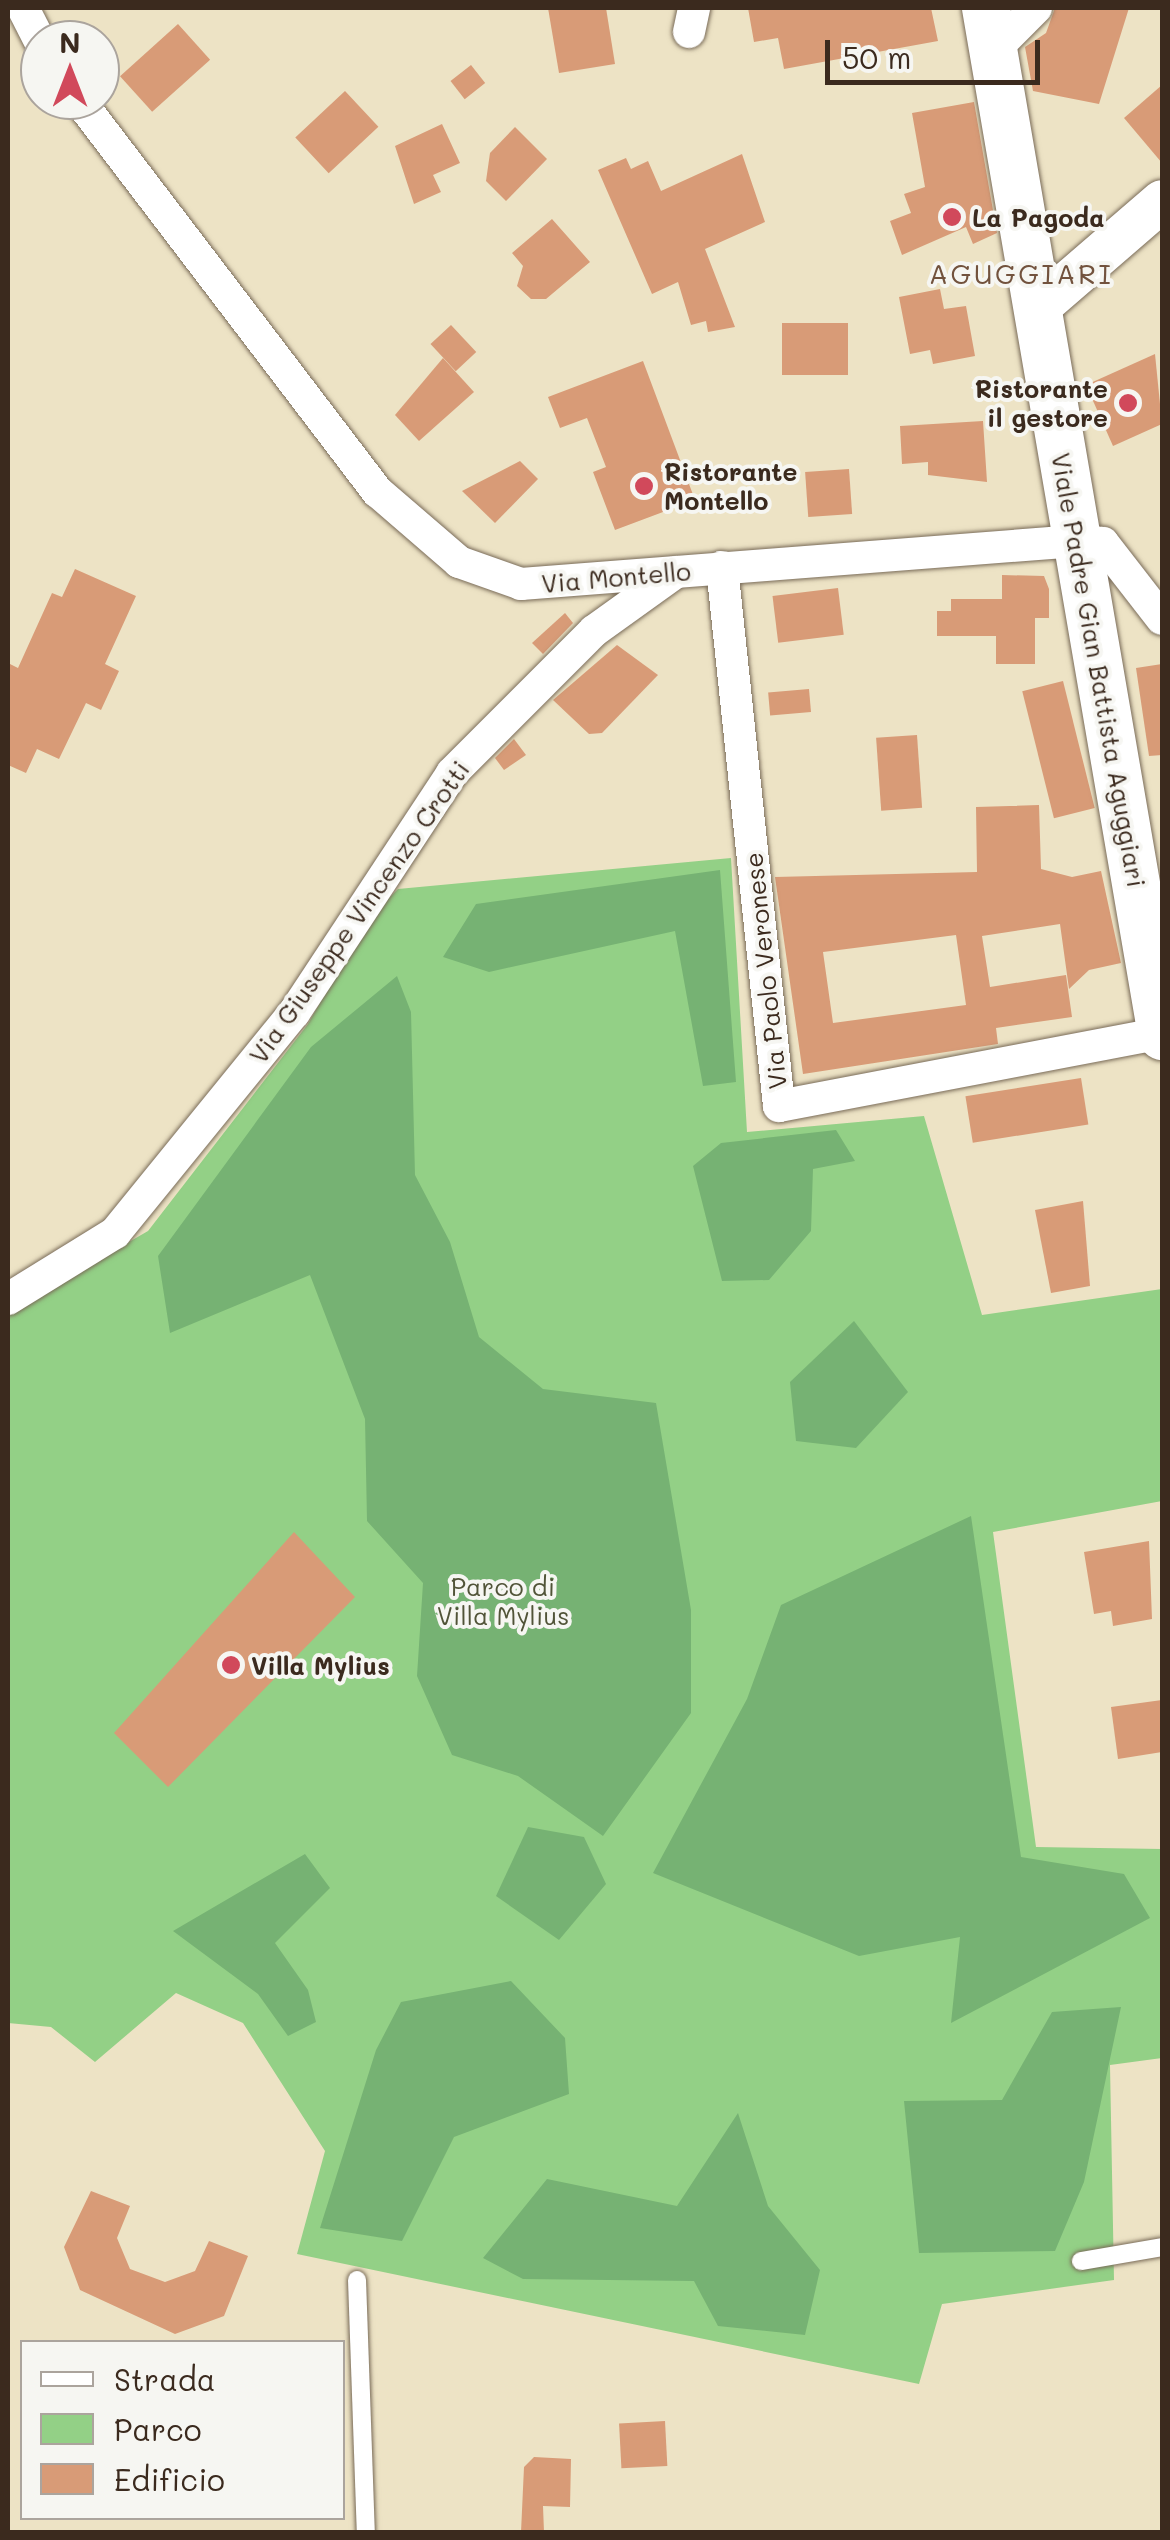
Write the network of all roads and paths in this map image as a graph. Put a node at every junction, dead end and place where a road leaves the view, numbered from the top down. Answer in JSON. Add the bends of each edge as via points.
{"nodes":[{"id":1,"x":1036,"y":8,"type":"edge"},
{"id":2,"x":990,"y":29,"type":"edge"},
{"id":3,"x":94,"y":120,"type":"edge"},
{"id":4,"x":1162,"y":200,"type":"edge"},
{"id":5,"x":1036,"y":309,"type":"junction"},
{"id":6,"x":1076,"y":541,"type":"junction"},
{"id":7,"x":722,"y":567,"type":"junction"},
{"id":8,"x":676,"y":572,"type":"junction"},
{"id":9,"x":1162,"y":619,"type":"edge"},
{"id":10,"x":1162,"y":1035,"type":"edge"},
{"id":11,"x":8,"y":1299,"type":"edge"},
{"id":12,"x":1162,"y":2248,"type":"edge"},
{"id":13,"x":1081,"y":2261,"type":"dead end"},
{"id":14,"x":357,"y":2280,"type":"dead end"},
{"id":15,"x":366,"y":2532,"type":"edge"}],
"edges":[{"from":1,"to":2,"type":"street"},
{"from":2,"to":5,"type":"main road","name":"Viale Padre Gian Battista Aguggiari"},
{"from":3,"to":8,"type":"street","name":"Via Montello","via":[[378,492],[459,562],[521,584]]},
{"from":4,"to":5,"type":"street"},
{"from":5,"to":6,"type":"main road","name":"Viale Padre Gian Battista Aguggiari"},
{"from":6,"to":7,"type":"street","name":"Via Montello"},
{"from":6,"to":9,"type":"street","via":[[1103,543]]},
{"from":6,"to":10,"type":"main road","name":"Viale Padre Gian Battista Aguggiari"},
{"from":7,"to":8,"type":"street","name":"Via Montello"},
{"from":7,"to":10,"type":"street","name":"Via Paolo Veronese","via":[[779,1106]]},
{"from":8,"to":11,"type":"street","name":"Via Giuseppe Vincenzo Crotti","via":[[594,631],[452,773],[294,1013],[115,1233]]},
{"from":12,"to":13,"type":"lane"},
{"from":14,"to":15,"type":"lane"}]}
